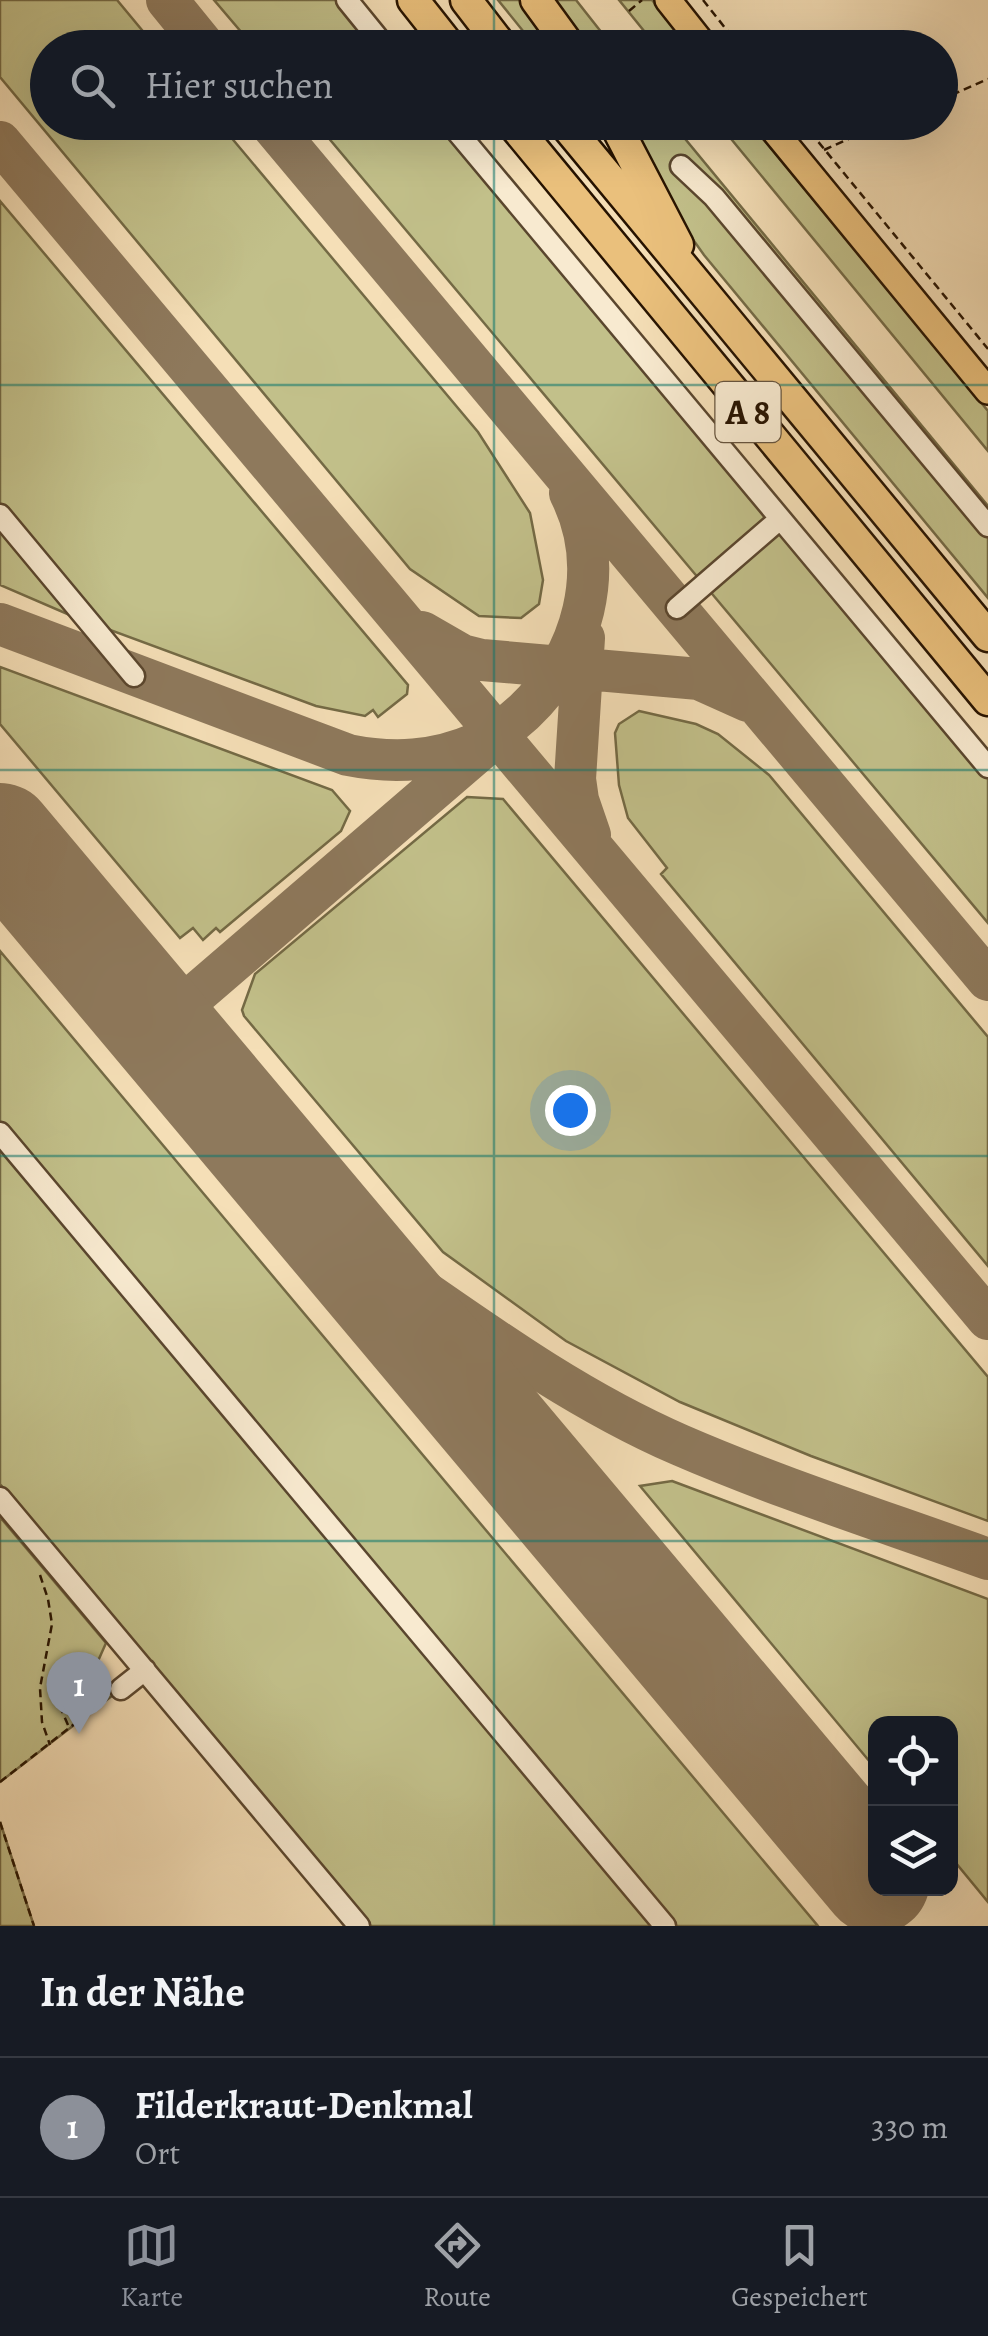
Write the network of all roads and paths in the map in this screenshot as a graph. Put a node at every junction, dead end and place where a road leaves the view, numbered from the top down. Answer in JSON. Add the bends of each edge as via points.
{"nodes":[{"id":1,"x":346,"y":0,"type":"edge"},
{"id":2,"x":413,"y":0,"type":"edge"},
{"id":3,"x":466,"y":0,"type":"edge"},
{"id":4,"x":536,"y":0,"type":"edge"},
{"id":5,"x":642,"y":0,"type":"edge"},
{"id":6,"x":668,"y":0,"type":"edge"},
{"id":7,"x":702,"y":0,"type":"edge"},
{"id":8,"x":629,"y":10,"type":"dead end"},
{"id":9,"x":371,"y":30,"type":"edge"},
{"id":10,"x":437,"y":30,"type":"edge"},
{"id":11,"x":489,"y":30,"type":"edge"},
{"id":12,"x":558,"y":30,"type":"edge"},
{"id":13,"x":692,"y":30,"type":"edge"},
{"id":14,"x":726,"y":30,"type":"edge"},
{"id":15,"x":988,"y":79,"type":"edge"},
{"id":16,"x":958,"y":92,"type":"edge"},
{"id":17,"x":464,"y":140,"type":"edge"},
{"id":18,"x":526,"y":140,"type":"edge"},
{"id":19,"x":579,"y":140,"type":"edge"},
{"id":20,"x":623,"y":140,"type":"edge"},
{"id":21,"x":781,"y":140,"type":"edge"},
{"id":22,"x":816,"y":140,"type":"edge"},
{"id":23,"x":846,"y":140,"type":"edge"},
{"id":24,"x":824,"y":150,"type":"junction"},
{"id":25,"x":681,"y":166,"type":"dead end"},
{"id":26,"x":699,"y":288,"type":"junction"},
{"id":27,"x":988,"y":349,"type":"edge"},
{"id":28,"x":988,"y":391,"type":"edge"},
{"id":29,"x":0,"y":515,"type":"edge"},
{"id":30,"x":780,"y":520,"type":"junction"},
{"id":31,"x":988,"y":526,"type":"edge"},
{"id":32,"x":677,"y":608,"type":"dead end"},
{"id":33,"x":988,"y":636,"type":"edge"},
{"id":34,"x":134,"y":676,"type":"dead end"},
{"id":35,"x":988,"y":700,"type":"edge"},
{"id":36,"x":988,"y":766,"type":"edge"},
{"id":37,"x":0,"y":1133,"type":"edge"},
{"id":38,"x":0,"y":1498,"type":"edge"},
{"id":39,"x":40,"y":1574,"type":"dead end"},
{"id":40,"x":145,"y":1670,"type":"junction"},
{"id":41,"x":72,"y":1687,"type":"dead end"},
{"id":42,"x":120,"y":1689,"type":"joint"},
{"id":43,"x":69,"y":1727,"type":"junction"},
{"id":44,"x":50,"y":1744,"type":"junction"},
{"id":45,"x":0,"y":1782,"type":"edge"},
{"id":46,"x":0,"y":1822,"type":"edge"},
{"id":47,"x":2,"y":1832,"type":"edge"},
{"id":48,"x":34,"y":1926,"type":"edge"},
{"id":49,"x":359,"y":1926,"type":"edge"},
{"id":50,"x":665,"y":1926,"type":"edge"}],
"edges":[{"from":1,"to":9,"type":"lane"},
{"from":2,"to":10,"type":"highway"},
{"from":3,"to":11,"type":"highway"},
{"from":4,"to":12,"type":"highway"},
{"from":5,"to":8,"type":"path"},
{"from":6,"to":13,"type":"main road"},
{"from":7,"to":14,"type":"path"},
{"from":15,"to":16,"type":"path"},
{"from":17,"to":30,"type":"lane"},
{"from":18,"to":35,"type":"highway","number":"A 8"},
{"from":19,"to":26,"type":"highway","number":"A 8"},
{"from":20,"to":26,"type":"highway"},
{"from":21,"to":28,"type":"main road"},
{"from":22,"to":24,"type":"path"},
{"from":23,"to":24,"type":"path"},
{"from":24,"to":27,"type":"path"},
{"from":25,"to":31,"type":"lane"},
{"from":26,"to":33,"type":"highway","number":"A 8"},
{"from":29,"to":34,"type":"lane"},
{"from":30,"to":32,"type":"lane"},
{"from":30,"to":36,"type":"lane"},
{"from":37,"to":50,"type":"lane"},
{"from":38,"to":40,"type":"lane"},
{"from":39,"to":44,"type":"path","via":[[52,1624],[40,1688]]},
{"from":40,"to":42,"type":"lane"},
{"from":40,"to":49,"type":"lane"},
{"from":41,"to":43,"type":"path","via":[[62,1711]]},
{"from":42,"to":43,"type":"path"},
{"from":43,"to":44,"type":"path"},
{"from":44,"to":45,"type":"path"},
{"from":46,"to":47,"type":"path"},
{"from":47,"to":48,"type":"path"}]}
